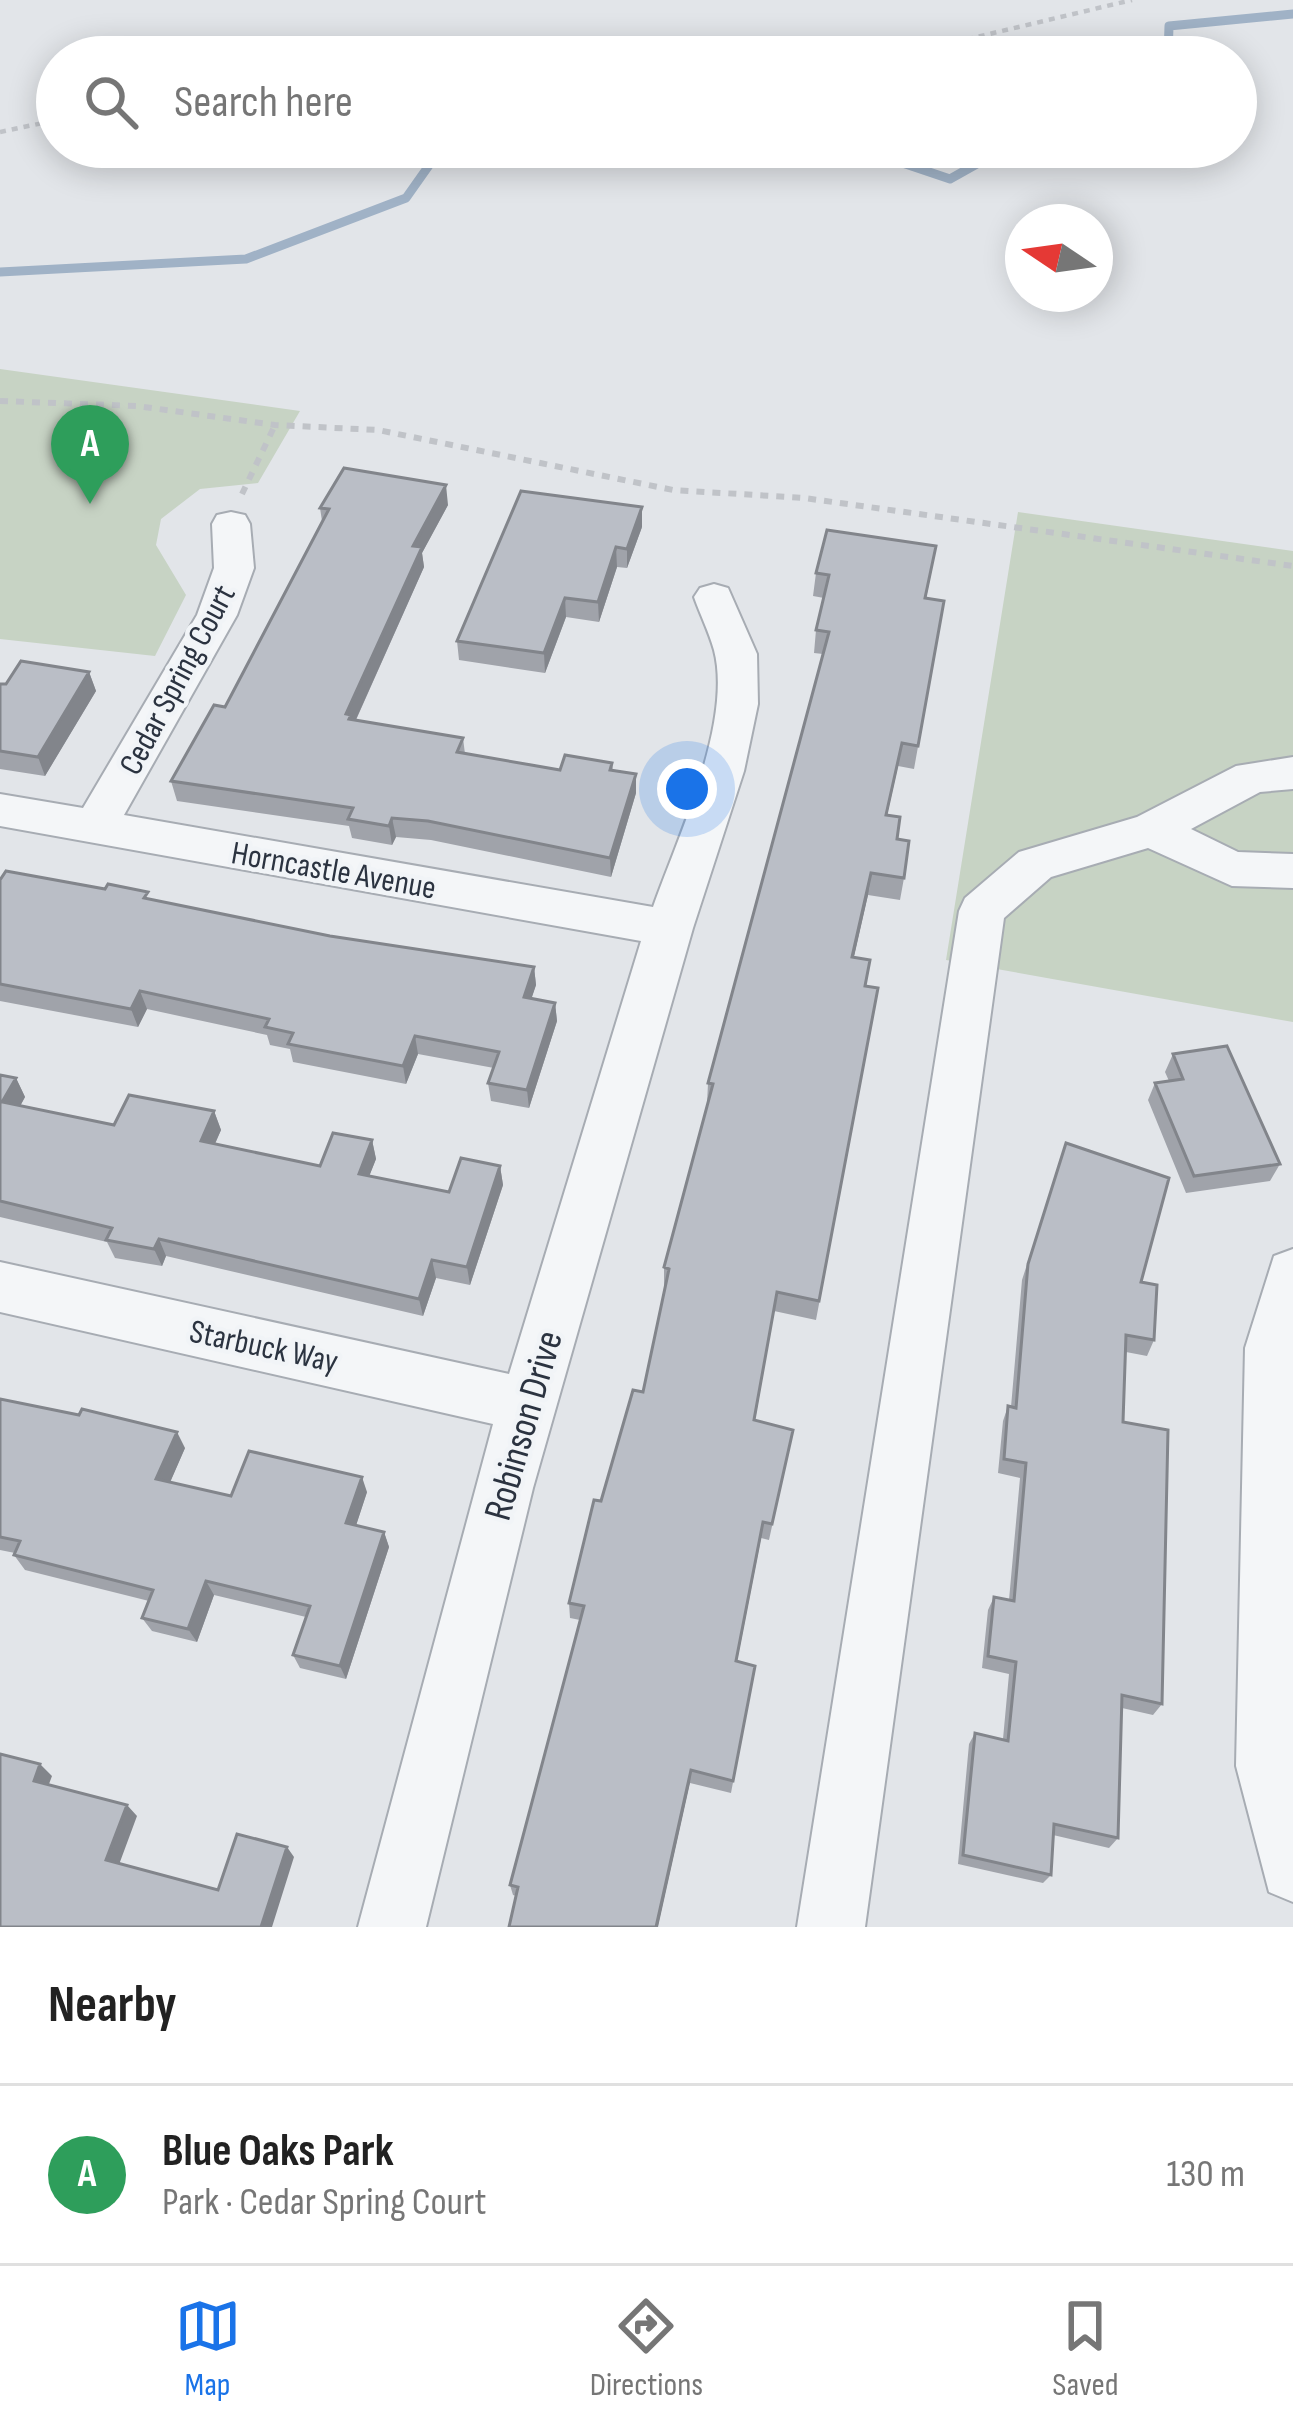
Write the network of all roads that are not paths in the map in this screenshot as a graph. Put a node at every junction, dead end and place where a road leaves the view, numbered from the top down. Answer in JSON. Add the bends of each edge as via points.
{"nodes":[{"id":1,"x":231,"y":524,"type":"road end"},
{"id":2,"x":714,"y":597,"type":"dead end"},
{"id":3,"x":1293,"y":773,"type":"edge"},
{"id":4,"x":0,"y":810,"type":"edge"},
{"id":5,"x":95,"y":826,"type":"junction"},
{"id":6,"x":1153,"y":830,"type":"junction"},
{"id":7,"x":1293,"y":871,"type":"edge"},
{"id":8,"x":669,"y":928,"type":"junction"},
{"id":9,"x":1293,"y":1273,"type":"edge"},
{"id":10,"x":0,"y":1287,"type":"edge"},
{"id":11,"x":528,"y":1405,"type":"junction"},
{"id":12,"x":1293,"y":1868,"type":"edge"},
{"id":13,"x":392,"y":1927,"type":"edge"},
{"id":14,"x":831,"y":1927,"type":"edge"}],
"edges":[{"from":1,"to":5,"type":"street","name":"Cedar Spring Court","via":[[234,568],[217,615]]},
{"from":2,"to":8,"type":"street","name":"Robinson Drive","via":[[736,654],[737,704]]},
{"from":3,"to":6,"type":"street","via":[[1252,777]]},
{"from":4,"to":5,"type":"street","name":"Horncastle Avenue"},
{"from":5,"to":8,"type":"street","name":"Horncastle Avenue"},
{"from":6,"to":7,"type":"street","via":[[1232,869]]},
{"from":6,"to":14,"type":"street","via":[[1035,864],[982,911]]},
{"from":8,"to":11,"type":"street","name":"Robinson Drive"},
{"from":9,"to":12,"type":"street","via":[[1273,1348],[1269,1766]]},
{"from":10,"to":11,"type":"street","name":"Starbuck Way"},
{"from":11,"to":13,"type":"street","name":"Robinson Drive"}]}
